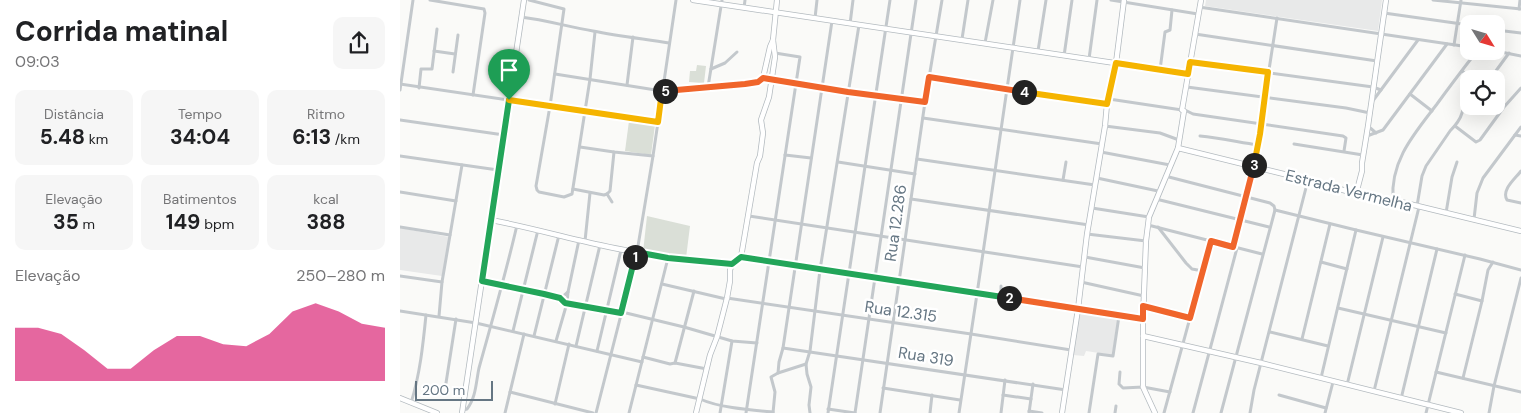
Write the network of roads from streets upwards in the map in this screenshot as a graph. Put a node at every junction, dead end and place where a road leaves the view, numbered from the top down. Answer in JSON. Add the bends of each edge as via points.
{"nodes":[{"id":1,"x":413,"y":0,"type":"edge"},
{"id":2,"x":430,"y":0,"type":"edge"},
{"id":3,"x":524,"y":0,"type":"edge"},
{"id":4,"x":529,"y":0,"type":"edge"},
{"id":5,"x":676,"y":0,"type":"edge"},
{"id":6,"x":693,"y":0,"type":"edge"},
{"id":7,"x":746,"y":0,"type":"edge"},
{"id":8,"x":778,"y":0,"type":"edge"},
{"id":9,"x":818,"y":0,"type":"edge"},
{"id":10,"x":853,"y":0,"type":"edge"},
{"id":11,"x":890,"y":0,"type":"edge"},
{"id":12,"x":916,"y":0,"type":"edge"},
{"id":13,"x":942,"y":0,"type":"edge"},
{"id":14,"x":968,"y":0,"type":"edge"},
{"id":15,"x":993,"y":0,"type":"edge"},
{"id":16,"x":1020,"y":0,"type":"edge"},
{"id":17,"x":1046,"y":0,"type":"edge"},
{"id":18,"x":1072,"y":0,"type":"edge"},
{"id":19,"x":1097,"y":0,"type":"edge"},
{"id":20,"x":1110,"y":0,"type":"edge"},
{"id":21,"x":1201,"y":0,"type":"edge"},
{"id":22,"x":1386,"y":0,"type":"edge"},
{"id":23,"x":1433,"y":0,"type":"edge"},
{"id":24,"x":1520,"y":0,"type":"edge"},
{"id":25,"x":699,"y":1,"type":"edge"},
{"id":26,"x":1124,"y":1,"type":"edge"},
{"id":27,"x":721,"y":2,"type":"edge"},
{"id":28,"x":1460,"y":2,"type":"edge"},
{"id":29,"x":1199,"y":7,"type":"junction"},
{"id":30,"x":744,"y":8,"type":"junction"},
{"id":31,"x":1520,"y":9,"type":"edge"},
{"id":32,"x":1172,"y":10,"type":"junction"},
{"id":33,"x":776,"y":12,"type":"junction"},
{"id":34,"x":1384,"y":12,"type":"junction"},
{"id":35,"x":1198,"y":14,"type":"junction"},
{"id":36,"x":522,"y":16,"type":"junction"},
{"id":37,"x":815,"y":18,"type":"junction"},
{"id":38,"x":1277,"y":18,"type":"junction"},
{"id":39,"x":832,"y":21,"type":"junction"},
{"id":40,"x":850,"y":24,"type":"junction"},
{"id":41,"x":1457,"y":24,"type":"junction"},
{"id":42,"x":1460,"y":24,"type":"edge"},
{"id":43,"x":561,"y":25,"type":"junction"},
{"id":44,"x":859,"y":25,"type":"junction"},
{"id":45,"x":885,"y":28,"type":"junction"},
{"id":46,"x":437,"y":29,"type":"dead end"},
{"id":47,"x":1505,"y":31,"type":"edge"},
{"id":48,"x":595,"y":32,"type":"junction"},
{"id":49,"x":912,"y":32,"type":"junction"},
{"id":50,"x":1521,"y":33,"type":"edge"},
{"id":51,"x":1195,"y":34,"type":"junction"},
{"id":52,"x":1380,"y":34,"type":"junction"},
{"id":53,"x":458,"y":35,"type":"dead end"},
{"id":54,"x":936,"y":36,"type":"junction"},
{"id":55,"x":633,"y":37,"type":"junction"},
{"id":56,"x":962,"y":39,"type":"junction"},
{"id":57,"x":773,"y":40,"type":"junction"},
{"id":58,"x":1418,"y":40,"type":"junction"},
{"id":59,"x":669,"y":43,"type":"junction"},
{"id":60,"x":985,"y":43,"type":"junction"},
{"id":61,"x":1447,"y":44,"type":"junction"},
{"id":62,"x":1454,"y":45,"type":"junction"},
{"id":63,"x":1273,"y":46,"type":"junction"},
{"id":64,"x":1460,"y":46,"type":"edge"},
{"id":65,"x":1013,"y":48,"type":"junction"},
{"id":66,"x":434,"y":51,"type":"junction"},
{"id":67,"x":1038,"y":51,"type":"junction"},
{"id":68,"x":738,"y":52,"type":"dead end"},
{"id":69,"x":1505,"y":52,"type":"edge"},
{"id":70,"x":775,"y":53,"type":"junction"},
{"id":71,"x":1509,"y":53,"type":"junction"},
{"id":72,"x":455,"y":54,"type":"junction"},
{"id":73,"x":1064,"y":56,"type":"junction"},
{"id":74,"x":1521,"y":56,"type":"edge"},
{"id":75,"x":1089,"y":59,"type":"junction"},
{"id":76,"x":1378,"y":61,"type":"junction"},
{"id":77,"x":1190,"y":62,"type":"junction"},
{"id":78,"x":1116,"y":63,"type":"junction"},
{"id":79,"x":711,"y":69,"type":"junction"},
{"id":80,"x":1160,"y":70,"type":"junction"},
{"id":81,"x":1497,"y":70,"type":"edge"},
{"id":82,"x":453,"y":72,"type":"dead end"},
{"id":83,"x":1268,"y":72,"type":"junction"},
{"id":84,"x":555,"y":74,"type":"junction"},
{"id":85,"x":1188,"y":74,"type":"junction"},
{"id":86,"x":1460,"y":74,"type":"edge"},
{"id":87,"x":929,"y":77,"type":"junction"},
{"id":88,"x":763,"y":78,"type":"junction"},
{"id":89,"x":590,"y":79,"type":"junction"},
{"id":90,"x":772,"y":80,"type":"junction"},
{"id":91,"x":400,"y":84,"type":"edge"},
{"id":92,"x":796,"y":84,"type":"junction"},
{"id":93,"x":627,"y":85,"type":"junction"},
{"id":94,"x":1186,"y":86,"type":"junction"},
{"id":95,"x":708,"y":87,"type":"junction"},
{"id":96,"x":822,"y":87,"type":"junction"},
{"id":97,"x":1373,"y":87,"type":"junction"},
{"id":98,"x":418,"y":88,"type":"junction"},
{"id":99,"x":1521,"y":88,"type":"edge"},
{"id":100,"x":1007,"y":89,"type":"junction"},
{"id":101,"x":400,"y":90,"type":"edge"},
{"id":102,"x":1380,"y":90,"type":"junction"},
{"id":103,"x":662,"y":91,"type":"junction"},
{"id":104,"x":848,"y":92,"type":"junction"},
{"id":105,"x":1410,"y":94,"type":"junction"},
{"id":106,"x":473,"y":95,"type":"junction"},
{"id":107,"x":876,"y":95,"type":"junction"},
{"id":108,"x":1265,"y":98,"type":"junction"},
{"id":109,"x":901,"y":99,"type":"junction"},
{"id":110,"x":509,"y":100,"type":"junction"},
{"id":111,"x":1108,"y":101,"type":"junction"},
{"id":112,"x":925,"y":102,"type":"junction"},
{"id":113,"x":1371,"y":103,"type":"junction"},
{"id":114,"x":550,"y":106,"type":"junction"},
{"id":115,"x":1183,"y":110,"type":"junction"},
{"id":116,"x":585,"y":111,"type":"junction"},
{"id":117,"x":1432,"y":111,"type":"junction"},
{"id":118,"x":1370,"y":113,"type":"junction"},
{"id":119,"x":1461,"y":115,"type":"edge"},
{"id":120,"x":923,"y":118,"type":"junction"},
{"id":121,"x":400,"y":120,"type":"edge"},
{"id":122,"x":658,"y":122,"type":"junction"},
{"id":123,"x":1261,"y":124,"type":"junction"},
{"id":124,"x":1105,"y":126,"type":"junction"},
{"id":125,"x":1368,"y":126,"type":"junction"},
{"id":126,"x":1454,"y":126,"type":"junction"},
{"id":127,"x":1521,"y":127,"type":"edge"},
{"id":128,"x":1001,"y":129,"type":"junction"},
{"id":129,"x":1376,"y":133,"type":"junction"},
{"id":130,"x":504,"y":135,"type":"junction"},
{"id":131,"x":1515,"y":135,"type":"junction"},
{"id":132,"x":1200,"y":136,"type":"dead end"},
{"id":133,"x":1366,"y":136,"type":"junction"},
{"id":134,"x":1521,"y":136,"type":"edge"},
{"id":135,"x":1179,"y":140,"type":"junction"},
{"id":136,"x":1102,"y":144,"type":"junction"},
{"id":137,"x":1294,"y":144,"type":"dead end"},
{"id":138,"x":1258,"y":145,"type":"junction"},
{"id":139,"x":580,"y":147,"type":"junction"},
{"id":140,"x":1178,"y":148,"type":"junction"},
{"id":141,"x":614,"y":152,"type":"junction"},
{"id":142,"x":1101,"y":152,"type":"junction"},
{"id":143,"x":1344,"y":152,"type":"junction"},
{"id":144,"x":785,"y":155,"type":"junction"},
{"id":145,"x":1363,"y":155,"type":"junction"},
{"id":146,"x":400,"y":156,"type":"edge"},
{"id":147,"x":653,"y":156,"type":"junction"},
{"id":148,"x":811,"y":158,"type":"junction"},
{"id":149,"x":917,"y":159,"type":"junction"},
{"id":150,"x":838,"y":162,"type":"junction"},
{"id":151,"x":1066,"y":162,"type":"dead end"},
{"id":152,"x":1457,"y":162,"type":"dead end"},
{"id":153,"x":462,"y":165,"type":"junction"},
{"id":154,"x":1170,"y":165,"type":"junction"},
{"id":155,"x":865,"y":167,"type":"junction"},
{"id":156,"x":1254,"y":167,"type":"junction"},
{"id":157,"x":499,"y":170,"type":"junction"},
{"id":158,"x":995,"y":170,"type":"junction"},
{"id":159,"x":891,"y":171,"type":"junction"},
{"id":160,"x":1521,"y":171,"type":"edge"},
{"id":161,"x":915,"y":174,"type":"junction"},
{"id":162,"x":1165,"y":176,"type":"junction"},
{"id":163,"x":1097,"y":178,"type":"junction"},
{"id":164,"x":1063,"y":180,"type":"junction"},
{"id":165,"x":1308,"y":180,"type":"junction"},
{"id":166,"x":1095,"y":185,"type":"junction"},
{"id":167,"x":573,"y":189,"type":"junction"},
{"id":168,"x":1158,"y":191,"type":"junction"},
{"id":169,"x":400,"y":192,"type":"edge"},
{"id":170,"x":590,"y":193,"type":"junction"},
{"id":171,"x":607,"y":194,"type":"junction"},
{"id":172,"x":1356,"y":194,"type":"junction"},
{"id":173,"x":1246,"y":197,"type":"junction"},
{"id":174,"x":911,"y":199,"type":"junction"},
{"id":175,"x":1156,"y":199,"type":"junction"},
{"id":176,"x":1393,"y":200,"type":"junction"},
{"id":177,"x":456,"y":201,"type":"junction"},
{"id":178,"x":612,"y":202,"type":"dead end"},
{"id":179,"x":1521,"y":202,"type":"edge"},
{"id":180,"x":1418,"y":206,"type":"junction"},
{"id":181,"x":1092,"y":208,"type":"junction"},
{"id":182,"x":989,"y":210,"type":"junction"},
{"id":183,"x":1274,"y":210,"type":"junction"},
{"id":184,"x":1445,"y":213,"type":"junction"},
{"id":185,"x":749,"y":216,"type":"junction"},
{"id":186,"x":1300,"y":216,"type":"junction"},
{"id":187,"x":1149,"y":217,"type":"junction"},
{"id":188,"x":491,"y":220,"type":"junction"},
{"id":189,"x":775,"y":220,"type":"junction"},
{"id":190,"x":1240,"y":220,"type":"junction"},
{"id":191,"x":1474,"y":220,"type":"junction"},
{"id":192,"x":517,"y":224,"type":"junction"},
{"id":193,"x":800,"y":224,"type":"junction"},
{"id":194,"x":1148,"y":224,"type":"junction"},
{"id":195,"x":1330,"y":224,"type":"junction"},
{"id":196,"x":1089,"y":225,"type":"junction"},
{"id":197,"x":400,"y":227,"type":"edge"},
{"id":198,"x":1158,"y":227,"type":"junction"},
{"id":199,"x":1269,"y":227,"type":"junction"},
{"id":200,"x":827,"y":228,"type":"junction"},
{"id":201,"x":538,"y":230,"type":"junction"},
{"id":202,"x":1356,"y":230,"type":"junction"},
{"id":203,"x":1521,"y":231,"type":"edge"},
{"id":204,"x":855,"y":232,"type":"junction"},
{"id":205,"x":1088,"y":234,"type":"junction"},
{"id":206,"x":450,"y":235,"type":"junction"},
{"id":207,"x":559,"y":235,"type":"junction"},
{"id":208,"x":881,"y":236,"type":"junction"},
{"id":209,"x":1383,"y":237,"type":"junction"},
{"id":210,"x":579,"y":240,"type":"junction"},
{"id":211,"x":905,"y":240,"type":"junction"},
{"id":212,"x":585,"y":241,"type":"junction"},
{"id":213,"x":1146,"y":241,"type":"junction"},
{"id":214,"x":1211,"y":241,"type":"junction"},
{"id":215,"x":1411,"y":242,"type":"junction"},
{"id":216,"x":600,"y":245,"type":"junction"},
{"id":217,"x":1235,"y":248,"type":"junction"},
{"id":218,"x":621,"y":249,"type":"junction"},
{"id":219,"x":1437,"y":249,"type":"junction"},
{"id":220,"x":636,"y":252,"type":"junction"},
{"id":221,"x":983,"y":252,"type":"junction"},
{"id":222,"x":1262,"y":254,"type":"junction"},
{"id":223,"x":1464,"y":255,"type":"junction"},
{"id":224,"x":741,"y":257,"type":"junction"},
{"id":225,"x":1084,"y":257,"type":"junction"},
{"id":226,"x":668,"y":258,"type":"junction"},
{"id":227,"x":769,"y":262,"type":"junction"},
{"id":228,"x":1321,"y":262,"type":"junction"},
{"id":229,"x":1493,"y":262,"type":"junction"},
{"id":230,"x":732,"y":264,"type":"junction"},
{"id":231,"x":794,"y":265,"type":"junction"},
{"id":232,"x":1083,"y":267,"type":"junction"},
{"id":233,"x":1145,"y":268,"type":"junction"},
{"id":234,"x":1347,"y":268,"type":"junction"},
{"id":235,"x":820,"y":270,"type":"junction"},
{"id":236,"x":1521,"y":270,"type":"edge"},
{"id":237,"x":1203,"y":271,"type":"junction"},
{"id":238,"x":849,"y":273,"type":"junction"},
{"id":239,"x":400,"y":276,"type":"edge"},
{"id":240,"x":875,"y":278,"type":"junction"},
{"id":241,"x":1521,"y":278,"type":"edge"},
{"id":242,"x":482,"y":281,"type":"junction"},
{"id":243,"x":442,"y":282,"type":"junction"},
{"id":244,"x":899,"y":282,"type":"junction"},
{"id":245,"x":1081,"y":282,"type":"junction"},
{"id":246,"x":662,"y":284,"type":"junction"},
{"id":247,"x":503,"y":285,"type":"junction"},
{"id":248,"x":1001,"y":286,"type":"dead end"},
{"id":249,"x":524,"y":290,"type":"junction"},
{"id":250,"x":694,"y":291,"type":"junction"},
{"id":251,"x":568,"y":292,"type":"junction"},
{"id":252,"x":544,"y":294,"type":"junction"},
{"id":253,"x":977,"y":294,"type":"junction"},
{"id":254,"x":1455,"y":294,"type":"junction"},
{"id":255,"x":1001,"y":296,"type":"junction"},
{"id":256,"x":1144,"y":296,"type":"junction"},
{"id":257,"x":560,"y":298,"type":"junction"},
{"id":258,"x":726,"y":299,"type":"junction"},
{"id":259,"x":1482,"y":301,"type":"junction"},
{"id":260,"x":567,"y":302,"type":"junction"},
{"id":261,"x":763,"y":304,"type":"junction"},
{"id":262,"x":586,"y":306,"type":"junction"},
{"id":263,"x":1143,"y":306,"type":"junction"},
{"id":264,"x":789,"y":307,"type":"junction"},
{"id":265,"x":1338,"y":308,"type":"junction"},
{"id":266,"x":1078,"y":309,"type":"junction"},
{"id":267,"x":607,"y":310,"type":"junction"},
{"id":268,"x":400,"y":311,"type":"edge"},
{"id":269,"x":815,"y":311,"type":"junction"},
{"id":270,"x":622,"y":313,"type":"junction"},
{"id":271,"x":1365,"y":314,"type":"junction"},
{"id":272,"x":426,"y":315,"type":"junction"},
{"id":273,"x":842,"y":315,"type":"junction"},
{"id":274,"x":438,"y":316,"type":"junction"},
{"id":275,"x":1119,"y":316,"type":"junction"},
{"id":276,"x":1190,"y":318,"type":"junction"},
{"id":277,"x":456,"y":319,"type":"junction"},
{"id":278,"x":868,"y":319,"type":"junction"},
{"id":279,"x":1143,"y":319,"type":"junction"},
{"id":280,"x":653,"y":320,"type":"junction"},
{"id":281,"x":1392,"y":321,"type":"junction"},
{"id":282,"x":893,"y":322,"type":"junction"},
{"id":283,"x":476,"y":323,"type":"junction"},
{"id":284,"x":492,"y":326,"type":"junction"},
{"id":285,"x":684,"y":327,"type":"junction"},
{"id":286,"x":1419,"y":327,"type":"junction"},
{"id":287,"x":513,"y":331,"type":"junction"},
{"id":288,"x":1270,"y":332,"type":"junction"},
{"id":289,"x":1446,"y":333,"type":"junction"},
{"id":290,"x":524,"y":334,"type":"junction"},
{"id":291,"x":971,"y":334,"type":"junction"},
{"id":292,"x":534,"y":336,"type":"junction"},
{"id":293,"x":1143,"y":336,"type":"junction"},
{"id":294,"x":717,"y":337,"type":"junction"},
{"id":295,"x":1302,"y":339,"type":"junction"},
{"id":296,"x":556,"y":341,"type":"junction"},
{"id":297,"x":732,"y":341,"type":"junction"},
{"id":298,"x":757,"y":343,"type":"junction"},
{"id":299,"x":569,"y":344,"type":"junction"},
{"id":300,"x":1183,"y":345,"type":"junction"},
{"id":301,"x":576,"y":346,"type":"junction"},
{"id":302,"x":1328,"y":346,"type":"junction"},
{"id":303,"x":783,"y":348,"type":"junction"},
{"id":304,"x":1071,"y":350,"type":"junction"},
{"id":305,"x":598,"y":351,"type":"junction"},
{"id":306,"x":810,"y":351,"type":"junction"},
{"id":307,"x":1210,"y":351,"type":"junction"},
{"id":308,"x":611,"y":354,"type":"junction"},
{"id":309,"x":836,"y":355,"type":"junction"},
{"id":310,"x":643,"y":357,"type":"junction"},
{"id":311,"x":1235,"y":358,"type":"junction"},
{"id":312,"x":862,"y":359,"type":"junction"},
{"id":313,"x":642,"y":362,"type":"junction"},
{"id":314,"x":886,"y":362,"type":"junction"},
{"id":315,"x":675,"y":363,"type":"junction"},
{"id":316,"x":1261,"y":363,"type":"junction"},
{"id":317,"x":806,"y":364,"type":"junction"},
{"id":318,"x":707,"y":369,"type":"junction"},
{"id":319,"x":778,"y":372,"type":"junction"},
{"id":320,"x":1120,"y":372,"type":"dead end"},
{"id":321,"x":1436,"y":372,"type":"junction"},
{"id":322,"x":964,"y":374,"type":"junction"},
{"id":323,"x":1463,"y":378,"type":"junction"},
{"id":324,"x":1320,"y":379,"type":"junction"},
{"id":325,"x":1005,"y":380,"type":"junction"},
{"id":326,"x":1334,"y":382,"type":"junction"},
{"id":327,"x":446,"y":383,"type":"dead end"},
{"id":328,"x":1033,"y":384,"type":"junction"},
{"id":329,"x":636,"y":385,"type":"junction"},
{"id":330,"x":1347,"y":385,"type":"junction"},
{"id":331,"x":1494,"y":386,"type":"junction"},
{"id":332,"x":1143,"y":387,"type":"junction"},
{"id":333,"x":883,"y":388,"type":"junction"},
{"id":334,"x":1066,"y":390,"type":"junction"},
{"id":335,"x":510,"y":392,"type":"junction"},
{"id":336,"x":1170,"y":392,"type":"junction"},
{"id":337,"x":1374,"y":392,"type":"junction"},
{"id":338,"x":1521,"y":392,"type":"edge"},
{"id":339,"x":932,"y":395,"type":"junction"},
{"id":340,"x":1003,"y":395,"type":"junction"},
{"id":341,"x":1279,"y":395,"type":"dead end"},
{"id":342,"x":400,"y":398,"type":"edge"},
{"id":343,"x":700,"y":399,"type":"junction"},
{"id":344,"x":1031,"y":399,"type":"junction"},
{"id":345,"x":1401,"y":399,"type":"junction"},
{"id":346,"x":960,"y":400,"type":"junction"},
{"id":347,"x":411,"y":403,"type":"junction"},
{"id":348,"x":555,"y":404,"type":"junction"},
{"id":349,"x":721,"y":404,"type":"junction"},
{"id":350,"x":1428,"y":405,"type":"junction"},
{"id":351,"x":1116,"y":406,"type":"dead end"},
{"id":352,"x":1326,"y":408,"type":"junction"},
{"id":353,"x":463,"y":410,"type":"edge"},
{"id":354,"x":747,"y":411,"type":"edge"},
{"id":355,"x":828,"y":411,"type":"edge"},
{"id":356,"x":773,"y":412,"type":"edge"},
{"id":357,"x":1029,"y":412,"type":"edge"},
{"id":358,"x":437,"y":413,"type":"edge"},
{"id":359,"x":505,"y":413,"type":"edge"},
{"id":360,"x":595,"y":413,"type":"edge"},
{"id":361,"x":629,"y":413,"type":"edge"},
{"id":362,"x":696,"y":413,"type":"edge"},
{"id":363,"x":720,"y":413,"type":"edge"},
{"id":364,"x":810,"y":413,"type":"edge"},
{"id":365,"x":855,"y":413,"type":"edge"},
{"id":366,"x":880,"y":413,"type":"edge"},
{"id":367,"x":930,"y":413,"type":"edge"},
{"id":368,"x":958,"y":413,"type":"edge"},
{"id":369,"x":1001,"y":413,"type":"edge"},
{"id":370,"x":1042,"y":413,"type":"edge"},
{"id":371,"x":1062,"y":413,"type":"edge"},
{"id":372,"x":1089,"y":413,"type":"edge"},
{"id":373,"x":1115,"y":413,"type":"edge"},
{"id":374,"x":1155,"y":413,"type":"edge"},
{"id":375,"x":1164,"y":413,"type":"edge"},
{"id":376,"x":1193,"y":413,"type":"edge"},
{"id":377,"x":1220,"y":413,"type":"edge"},
{"id":378,"x":1250,"y":413,"type":"edge"},
{"id":379,"x":1325,"y":413,"type":"edge"},
{"id":380,"x":1426,"y":413,"type":"edge"},
{"id":381,"x":1461,"y":413,"type":"edge"},
{"id":382,"x":1488,"y":413,"type":"edge"}],
"edges":[{"from":1,"to":91,"type":"street"},
{"from":2,"to":106,"type":"street","via":[[484,9]]},
{"from":3,"to":36,"type":"street"},
{"from":4,"to":43,"type":"street","via":[[563,8]]},
{"from":5,"to":59,"type":"street"},
{"from":6,"to":25,"type":"street"},
{"from":7,"to":30,"type":"street"},
{"from":8,"to":33,"type":"street"},
{"from":9,"to":37,"type":"street"},
{"from":10,"to":40,"type":"street"},
{"from":11,"to":45,"type":"street"},
{"from":12,"to":49,"type":"street"},
{"from":13,"to":54,"type":"street","name":"Rua 12.286"},
{"from":14,"to":56,"type":"street"},
{"from":15,"to":60,"type":"street"},
{"from":16,"to":65,"type":"street"},
{"from":17,"to":67,"type":"street"},
{"from":18,"to":73,"type":"street"},
{"from":19,"to":75,"type":"street"},
{"from":20,"to":26,"type":"street"},
{"from":21,"to":29,"type":"street"},
{"from":22,"to":34,"type":"street"},
{"from":23,"to":28,"type":"street"},
{"from":24,"to":31,"type":"street"},
{"from":25,"to":27,"type":"street"},
{"from":26,"to":32,"type":"street"},
{"from":26,"to":78,"type":"street"},
{"from":27,"to":30,"type":"street"},
{"from":27,"to":79,"type":"street"},
{"from":28,"to":31,"type":"street"},
{"from":28,"to":41,"type":"street"},
{"from":29,"to":35,"type":"street"},
{"from":29,"to":38,"type":"street"},
{"from":30,"to":33,"type":"street"},
{"from":32,"to":35,"type":"street"},
{"from":32,"to":80,"type":"street","via":[[1170,30],[1165,32]]},
{"from":33,"to":37,"type":"street"},
{"from":33,"to":57,"type":"street"},
{"from":34,"to":41,"type":"street"},
{"from":34,"to":52,"type":"street"},
{"from":35,"to":51,"type":"street"},
{"from":36,"to":43,"type":"street"},
{"from":36,"to":110,"type":"street"},
{"from":37,"to":39,"type":"street"},
{"from":38,"to":52,"type":"street"},
{"from":38,"to":63,"type":"street"},
{"from":39,"to":40,"type":"street"},
{"from":39,"to":96,"type":"street"},
{"from":40,"to":44,"type":"street"},
{"from":41,"to":42,"type":"street"},
{"from":41,"to":62,"type":"street"},
{"from":43,"to":48,"type":"street"},
{"from":43,"to":84,"type":"street"},
{"from":44,"to":45,"type":"street"},
{"from":44,"to":104,"type":"street"},
{"from":45,"to":49,"type":"street"},
{"from":45,"to":107,"type":"street"},
{"from":46,"to":66,"type":"street"},
{"from":47,"to":50,"type":"street"},
{"from":48,"to":55,"type":"street"},
{"from":48,"to":89,"type":"street"},
{"from":49,"to":54,"type":"street"},
{"from":49,"to":109,"type":"street"},
{"from":51,"to":63,"type":"street"},
{"from":51,"to":77,"type":"street"},
{"from":52,"to":58,"type":"street"},
{"from":52,"to":76,"type":"street"},
{"from":53,"to":72,"type":"street"},
{"from":54,"to":56,"type":"street"},
{"from":54,"to":87,"type":"street","name":"Rua 12.286"},
{"from":55,"to":59,"type":"street"},
{"from":55,"to":93,"type":"street"},
{"from":56,"to":60,"type":"street"},
{"from":57,"to":70,"type":"street"},
{"from":57,"to":88,"type":"street"},
{"from":58,"to":61,"type":"street"},
{"from":58,"to":102,"type":"street"},
{"from":59,"to":103,"type":"street"},
{"from":60,"to":65,"type":"street"},
{"from":61,"to":62,"type":"street"},
{"from":61,"to":105,"type":"street"},
{"from":62,"to":64,"type":"street"},
{"from":63,"to":76,"type":"street"},
{"from":63,"to":83,"type":"street"},
{"from":65,"to":67,"type":"street"},
{"from":65,"to":100,"type":"street"},
{"from":66,"to":72,"type":"street"},
{"from":66,"to":98,"type":"street","via":[[432,69],[421,69]]},
{"from":67,"to":73,"type":"street"},
{"from":68,"to":79,"type":"street","via":[[729,61]]},
{"from":69,"to":71,"type":"street"},
{"from":70,"to":90,"type":"street"},
{"from":70,"to":92,"type":"street","via":[[800,57]]},
{"from":71,"to":74,"type":"street"},
{"from":71,"to":81,"type":"street"},
{"from":72,"to":82,"type":"street"},
{"from":73,"to":75,"type":"street"},
{"from":75,"to":78,"type":"street"},
{"from":76,"to":97,"type":"street"},
{"from":77,"to":83,"type":"street"},
{"from":77,"to":85,"type":"street"},
{"from":78,"to":80,"type":"street"},
{"from":78,"to":111,"type":"street"},
{"from":79,"to":95,"type":"street"},
{"from":80,"to":85,"type":"street"},
{"from":83,"to":97,"type":"street"},
{"from":83,"to":108,"type":"street"},
{"from":84,"to":89,"type":"street"},
{"from":84,"to":114,"type":"street"},
{"from":85,"to":94,"type":"street"},
{"from":86,"to":117,"type":"street"},
{"from":87,"to":100,"type":"street"},
{"from":87,"to":112,"type":"street","name":"Rua 12.286"},
{"from":88,"to":90,"type":"street"},
{"from":88,"to":95,"type":"street","via":[[758,82]]},
{"from":89,"to":93,"type":"street"},
{"from":89,"to":116,"type":"street"},
{"from":90,"to":92,"type":"street"},
{"from":90,"to":185,"type":"street","via":[[761,120],[763,133]]},
{"from":91,"to":98,"type":"street"},
{"from":91,"to":101,"type":"street"},
{"from":92,"to":96,"type":"street"},
{"from":92,"to":144,"type":"street"},
{"from":93,"to":103,"type":"street"},
{"from":94,"to":108,"type":"street"},
{"from":94,"to":115,"type":"street"},
{"from":95,"to":103,"type":"street"},
{"from":96,"to":104,"type":"street"},
{"from":96,"to":148,"type":"street"},
{"from":97,"to":102,"type":"street"},
{"from":97,"to":113,"type":"street"},
{"from":98,"to":106,"type":"street"},
{"from":99,"to":126,"type":"street","via":[[1480,140],[1472,140]]},
{"from":100,"to":111,"type":"street"},
{"from":100,"to":128,"type":"street"},
{"from":102,"to":113,"type":"street"},
{"from":103,"to":122,"type":"street"},
{"from":104,"to":107,"type":"street"},
{"from":104,"to":150,"type":"street"},
{"from":105,"to":117,"type":"street"},
{"from":105,"to":129,"type":"street","via":[[1384,130]]},
{"from":106,"to":110,"type":"street"},
{"from":107,"to":109,"type":"street"},
{"from":107,"to":155,"type":"street"},
{"from":108,"to":118,"type":"street"},
{"from":108,"to":123,"type":"street"},
{"from":109,"to":112,"type":"street"},
{"from":109,"to":159,"type":"street"},
{"from":110,"to":114,"type":"street"},
{"from":110,"to":130,"type":"street"},
{"from":111,"to":115,"type":"street"},
{"from":111,"to":124,"type":"street"},
{"from":112,"to":120,"type":"street","name":"Rua 12.286"},
{"from":113,"to":118,"type":"street"},
{"from":114,"to":116,"type":"street"},
{"from":114,"to":167,"type":"street","via":[[537,190],[564,196],[572,194]]},
{"from":115,"to":123,"type":"street"},
{"from":115,"to":135,"type":"street"},
{"from":116,"to":122,"type":"street"},
{"from":116,"to":139,"type":"street"},
{"from":117,"to":176,"type":"street","via":[[1402,155],[1392,191]]},
{"from":118,"to":125,"type":"street"},
{"from":119,"to":126,"type":"street"},
{"from":120,"to":128,"type":"street"},
{"from":120,"to":149,"type":"street","name":"Rua 12.286"},
{"from":121,"to":130,"type":"street"},
{"from":122,"to":147,"type":"street"},
{"from":123,"to":138,"type":"street"},
{"from":123,"to":143,"type":"street","via":[[1343,136],[1346,138]]},
{"from":124,"to":135,"type":"street","via":[[1160,133]]},
{"from":124,"to":136,"type":"street"},
{"from":125,"to":129,"type":"street"},
{"from":125,"to":133,"type":"street"},
{"from":126,"to":180,"type":"street","via":[[1426,166]]},
{"from":127,"to":131,"type":"street"},
{"from":128,"to":136,"type":"street"},
{"from":128,"to":158,"type":"street"},
{"from":129,"to":133,"type":"street"},
{"from":130,"to":157,"type":"street"},
{"from":131,"to":134,"type":"street"},
{"from":131,"to":191,"type":"street","via":[[1483,178]]},
{"from":132,"to":138,"type":"street"},
{"from":133,"to":145,"type":"street"},
{"from":135,"to":140,"type":"street"},
{"from":136,"to":142,"type":"street"},
{"from":137,"to":143,"type":"street"},
{"from":138,"to":156,"type":"street"},
{"from":139,"to":141,"type":"street"},
{"from":139,"to":167,"type":"street"},
{"from":140,"to":154,"type":"street"},
{"from":140,"to":156,"type":"street","name":"Estrada Vermelha"},
{"from":141,"to":147,"type":"street"},
{"from":141,"to":171,"type":"street"},
{"from":142,"to":154,"type":"street"},
{"from":142,"to":163,"type":"street"},
{"from":143,"to":145,"type":"street"},
{"from":144,"to":148,"type":"street"},
{"from":144,"to":189,"type":"street"},
{"from":145,"to":172,"type":"street"},
{"from":146,"to":153,"type":"street"},
{"from":147,"to":220,"type":"street"},
{"from":148,"to":193,"type":"street"},
{"from":149,"to":158,"type":"street"},
{"from":149,"to":161,"type":"street","name":"Rua 12.286"},
{"from":150,"to":155,"type":"street"},
{"from":150,"to":200,"type":"street"},
{"from":151,"to":164,"type":"street"},
{"from":152,"to":184,"type":"street"},
{"from":153,"to":157,"type":"street"},
{"from":153,"to":177,"type":"street"},
{"from":154,"to":162,"type":"street"},
{"from":155,"to":159,"type":"street"},
{"from":155,"to":204,"type":"street"},
{"from":156,"to":165,"type":"street","name":"Estrada Vermelha"},
{"from":156,"to":173,"type":"street"},
{"from":157,"to":188,"type":"street"},
{"from":158,"to":164,"type":"street"},
{"from":158,"to":182,"type":"street"},
{"from":159,"to":161,"type":"street"},
{"from":159,"to":208,"type":"street"},
{"from":160,"to":179,"type":"street","via":[[1505,195],[1507,200]]},
{"from":161,"to":174,"type":"street","name":"Rua 12.286"},
{"from":162,"to":168,"type":"street"},
{"from":162,"to":173,"type":"street"},
{"from":163,"to":166,"type":"street"},
{"from":163,"to":168,"type":"street"},
{"from":164,"to":166,"type":"street"},
{"from":165,"to":172,"type":"street","name":"Estrada Vermelha"},
{"from":165,"to":186,"type":"street"},
{"from":166,"to":181,"type":"street"},
{"from":167,"to":170,"type":"street"},
{"from":168,"to":175,"type":"street"},
{"from":169,"to":177,"type":"street"},
{"from":170,"to":171,"type":"street"},
{"from":170,"to":212,"type":"street"},
{"from":171,"to":178,"type":"street"},
{"from":172,"to":176,"type":"street","name":"Estrada Vermelha","via":[[1385,202]]},
{"from":173,"to":183,"type":"street","via":[[1270,203]]},
{"from":173,"to":190,"type":"street"},
{"from":174,"to":182,"type":"street"},
{"from":174,"to":211,"type":"street","name":"Rua 12.286"},
{"from":175,"to":187,"type":"street"},
{"from":175,"to":190,"type":"street"},
{"from":176,"to":180,"type":"street","name":"Estrada Vermelha"},
{"from":177,"to":206,"type":"street"},
{"from":180,"to":184,"type":"street","name":"Estrada Vermelha"},
{"from":180,"to":215,"type":"street"},
{"from":181,"to":187,"type":"street"},
{"from":181,"to":196,"type":"street"},
{"from":182,"to":196,"type":"street"},
{"from":182,"to":221,"type":"street"},
{"from":183,"to":186,"type":"street"},
{"from":183,"to":199,"type":"street"},
{"from":184,"to":191,"type":"street","name":"Estrada Vermelha"},
{"from":185,"to":189,"type":"street"},
{"from":185,"to":224,"type":"street"},
{"from":186,"to":195,"type":"street"},
{"from":186,"to":288,"type":"street"},
{"from":187,"to":194,"type":"street"},
{"from":188,"to":192,"type":"street"},
{"from":188,"to":242,"type":"street"},
{"from":189,"to":193,"type":"street"},
{"from":189,"to":227,"type":"street"},
{"from":190,"to":199,"type":"street"},
{"from":190,"to":217,"type":"street"},
{"from":191,"to":203,"type":"street","name":"Estrada Vermelha"},
{"from":192,"to":201,"type":"street"},
{"from":192,"to":247,"type":"street"},
{"from":193,"to":200,"type":"street"},
{"from":193,"to":231,"type":"street"},
{"from":194,"to":198,"type":"street"},
{"from":194,"to":213,"type":"street"},
{"from":195,"to":202,"type":"street"},
{"from":195,"to":228,"type":"street"},
{"from":196,"to":205,"type":"street"},
{"from":197,"to":206,"type":"street"},
{"from":198,"to":214,"type":"street"},
{"from":198,"to":237,"type":"street","via":[[1192,269]]},
{"from":199,"to":222,"type":"street"},
{"from":200,"to":204,"type":"street"},
{"from":200,"to":235,"type":"street"},
{"from":201,"to":207,"type":"street"},
{"from":201,"to":249,"type":"street"},
{"from":202,"to":209,"type":"street"},
{"from":202,"to":234,"type":"street"},
{"from":204,"to":208,"type":"street"},
{"from":204,"to":238,"type":"street"},
{"from":205,"to":213,"type":"street"},
{"from":205,"to":225,"type":"street"},
{"from":206,"to":243,"type":"street"},
{"from":207,"to":210,"type":"street"},
{"from":207,"to":252,"type":"street"},
{"from":208,"to":211,"type":"street"},
{"from":208,"to":240,"type":"street"},
{"from":209,"to":215,"type":"street"},
{"from":209,"to":271,"type":"street"},
{"from":210,"to":212,"type":"street"},
{"from":210,"to":251,"type":"street"},
{"from":211,"to":221,"type":"street"},
{"from":211,"to":244,"type":"street","name":"Rua 12.286"},
{"from":212,"to":216,"type":"street"},
{"from":213,"to":233,"type":"street"},
{"from":214,"to":217,"type":"street"},
{"from":214,"to":237,"type":"street"},
{"from":215,"to":219,"type":"street"},
{"from":215,"to":281,"type":"street"},
{"from":216,"to":218,"type":"street"},
{"from":216,"to":262,"type":"street"},
{"from":217,"to":222,"type":"street"},
{"from":217,"to":307,"type":"street"},
{"from":218,"to":220,"type":"street"},
{"from":218,"to":267,"type":"street"},
{"from":219,"to":223,"type":"street"},
{"from":219,"to":286,"type":"street"},
{"from":220,"to":226,"type":"street"},
{"from":220,"to":270,"type":"street"},
{"from":221,"to":232,"type":"street"},
{"from":221,"to":253,"type":"street"},
{"from":222,"to":311,"type":"street"},
{"from":223,"to":229,"type":"street"},
{"from":223,"to":254,"type":"street"},
{"from":224,"to":227,"type":"street"},
{"from":224,"to":230,"type":"street"},
{"from":225,"to":232,"type":"street"},
{"from":225,"to":233,"type":"street"},
{"from":226,"to":230,"type":"street"},
{"from":226,"to":246,"type":"street"},
{"from":227,"to":231,"type":"street"},
{"from":227,"to":261,"type":"street"},
{"from":228,"to":234,"type":"street"},
{"from":228,"to":295,"type":"street"},
{"from":229,"to":236,"type":"street"},
{"from":229,"to":259,"type":"street","via":[[1488,270]]},
{"from":230,"to":258,"type":"street"},
{"from":231,"to":235,"type":"street"},
{"from":231,"to":264,"type":"street"},
{"from":232,"to":245,"type":"street"},
{"from":233,"to":256,"type":"street"},
{"from":234,"to":265,"type":"street"},
{"from":235,"to":238,"type":"street"},
{"from":235,"to":269,"type":"street"},
{"from":237,"to":276,"type":"street"},
{"from":238,"to":240,"type":"street"},
{"from":238,"to":273,"type":"street"},
{"from":239,"to":243,"type":"street"},
{"from":240,"to":244,"type":"street"},
{"from":240,"to":278,"type":"street"},
{"from":241,"to":331,"type":"street"},
{"from":242,"to":247,"type":"street"},
{"from":242,"to":283,"type":"street"},
{"from":243,"to":274,"type":"street"},
{"from":244,"to":253,"type":"street"},
{"from":244,"to":282,"type":"street","name":"Rua 12.286"},
{"from":245,"to":256,"type":"street"},
{"from":245,"to":266,"type":"street"},
{"from":246,"to":250,"type":"street","name":"Rua 12.315"},
{"from":246,"to":280,"type":"street"},
{"from":247,"to":249,"type":"street"},
{"from":247,"to":284,"type":"street"},
{"from":248,"to":255,"type":"street"},
{"from":249,"to":252,"type":"street"},
{"from":249,"to":287,"type":"street"},
{"from":250,"to":258,"type":"street","name":"Rua 12.315"},
{"from":250,"to":285,"type":"street"},
{"from":251,"to":257,"type":"street"},
{"from":251,"to":260,"type":"street"},
{"from":252,"to":257,"type":"street"},
{"from":252,"to":292,"type":"street"},
{"from":253,"to":255,"type":"street"},
{"from":253,"to":291,"type":"street"},
{"from":254,"to":259,"type":"street"},
{"from":254,"to":289,"type":"street"},
{"from":255,"to":266,"type":"street"},
{"from":256,"to":263,"type":"street"},
{"from":257,"to":260,"type":"street"},
{"from":258,"to":261,"type":"street","name":"Rua 12.315"},
{"from":258,"to":294,"type":"street"},
{"from":259,"to":323,"type":"street"},
{"from":260,"to":262,"type":"street"},
{"from":260,"to":296,"type":"street"},
{"from":261,"to":264,"type":"street","name":"Rua 12.315"},
{"from":261,"to":298,"type":"street"},
{"from":262,"to":267,"type":"street"},
{"from":262,"to":301,"type":"street"},
{"from":263,"to":276,"type":"street"},
{"from":263,"to":279,"type":"street"},
{"from":264,"to":269,"type":"street","name":"Rua 12.315"},
{"from":264,"to":303,"type":"street"},
{"from":265,"to":271,"type":"street"},
{"from":265,"to":302,"type":"street"},
{"from":266,"to":275,"type":"street"},
{"from":266,"to":304,"type":"street"},
{"from":267,"to":270,"type":"street"},
{"from":267,"to":305,"type":"street"},
{"from":268,"to":272,"type":"street"},
{"from":269,"to":273,"type":"street","name":"Rua 12.315"},
{"from":269,"to":306,"type":"street"},
{"from":270,"to":280,"type":"street"},
{"from":270,"to":308,"type":"street"},
{"from":271,"to":281,"type":"street"},
{"from":271,"to":330,"type":"street"},
{"from":272,"to":274,"type":"street"},
{"from":272,"to":347,"type":"street","via":[[421,361]]},
{"from":273,"to":278,"type":"street","name":"Rua 12.315"},
{"from":273,"to":309,"type":"street"},
{"from":274,"to":277,"type":"street"},
{"from":275,"to":279,"type":"street"},
{"from":275,"to":372,"type":"street","via":[[1113,356],[1098,354]]},
{"from":276,"to":300,"type":"street"},
{"from":277,"to":283,"type":"street"},
{"from":277,"to":327,"type":"street"},
{"from":278,"to":282,"type":"street","name":"Rua 12.315"},
{"from":278,"to":312,"type":"street"},
{"from":279,"to":293,"type":"street"},
{"from":280,"to":285,"type":"street"},
{"from":280,"to":310,"type":"street"},
{"from":281,"to":286,"type":"street"},
{"from":281,"to":337,"type":"street"},
{"from":282,"to":291,"type":"street","name":"Rua 12.315"},
{"from":282,"to":314,"type":"street","name":"Rua 12.286"},
{"from":283,"to":284,"type":"street"},
{"from":283,"to":353,"type":"street"},
{"from":284,"to":287,"type":"street"},
{"from":284,"to":353,"type":"street","via":[[471,404]]},
{"from":285,"to":294,"type":"street"},
{"from":285,"to":315,"type":"street"},
{"from":286,"to":289,"type":"street"},
{"from":286,"to":345,"type":"street"},
{"from":287,"to":290,"type":"street"},
{"from":288,"to":295,"type":"street"},
{"from":288,"to":316,"type":"street"},
{"from":289,"to":321,"type":"street"},
{"from":290,"to":292,"type":"street"},
{"from":290,"to":335,"type":"street"},
{"from":291,"to":304,"type":"street","name":"Rua 12.315"},
{"from":291,"to":322,"type":"street"},
{"from":292,"to":296,"type":"street"},
{"from":293,"to":300,"type":"street"},
{"from":293,"to":332,"type":"street"},
{"from":294,"to":297,"type":"street"},
{"from":294,"to":318,"type":"street"},
{"from":295,"to":302,"type":"street"},
{"from":296,"to":299,"type":"street"},
{"from":297,"to":298,"type":"street"},
{"from":297,"to":349,"type":"street"},
{"from":298,"to":354,"type":"street"},
{"from":299,"to":301,"type":"street"},
{"from":299,"to":348,"type":"street"},
{"from":300,"to":307,"type":"street"},
{"from":300,"to":336,"type":"street"},
{"from":301,"to":305,"type":"street"},
{"from":302,"to":324,"type":"street"},
{"from":303,"to":306,"type":"street","name":"Rua 319"},
{"from":303,"to":319,"type":"street"},
{"from":304,"to":334,"type":"street"},
{"from":305,"to":308,"type":"street"},
{"from":306,"to":309,"type":"street","name":"Rua 319"},
{"from":306,"to":317,"type":"street"},
{"from":307,"to":311,"type":"street"},
{"from":307,"to":376,"type":"street"},
{"from":308,"to":313,"type":"street"},
{"from":308,"to":360,"type":"street"},
{"from":309,"to":312,"type":"street","name":"Rua 319"},
{"from":309,"to":355,"type":"street"},
{"from":310,"to":313,"type":"street"},
{"from":310,"to":315,"type":"street"},
{"from":311,"to":316,"type":"street"},
{"from":311,"to":377,"type":"street"},
{"from":312,"to":314,"type":"street","name":"Rua 319"},
{"from":312,"to":365,"type":"street"},
{"from":313,"to":329,"type":"street"},
{"from":314,"to":322,"type":"street","name":"Rua 319"},
{"from":314,"to":333,"type":"street","name":"Rua 12.286"},
{"from":315,"to":318,"type":"street"},
{"from":316,"to":324,"type":"street"},
{"from":316,"to":378,"type":"street"},
{"from":317,"to":319,"type":"street"},
{"from":317,"to":364,"type":"street","via":[[811,387]]},
{"from":318,"to":343,"type":"street"},
{"from":319,"to":356,"type":"street","via":[[771,377],[775,392]]},
{"from":320,"to":332,"type":"street","via":[[1120,387]]},
{"from":321,"to":323,"type":"street"},
{"from":321,"to":350,"type":"street"},
{"from":322,"to":325,"type":"street","name":"Rua 319"},
{"from":322,"to":346,"type":"street"},
{"from":323,"to":331,"type":"street"},
{"from":324,"to":326,"type":"street"},
{"from":325,"to":328,"type":"street","name":"Rua 319"},
{"from":325,"to":340,"type":"street"},
{"from":326,"to":330,"type":"street"},
{"from":326,"to":352,"type":"street"},
{"from":328,"to":334,"type":"street","name":"Rua 319"},
{"from":328,"to":344,"type":"street"},
{"from":329,"to":343,"type":"street"},
{"from":329,"to":361,"type":"street"},
{"from":330,"to":337,"type":"street"},
{"from":331,"to":338,"type":"street"},
{"from":331,"to":382,"type":"street"},
{"from":332,"to":336,"type":"street"},
{"from":332,"to":374,"type":"street"},
{"from":333,"to":339,"type":"street"},
{"from":333,"to":366,"type":"street","name":"Rua 12.286"},
{"from":334,"to":371,"type":"street"},
{"from":335,"to":348,"type":"street"},
{"from":335,"to":359,"type":"street"},
{"from":336,"to":375,"type":"street"},
{"from":337,"to":345,"type":"street"},
{"from":339,"to":346,"type":"street"},
{"from":339,"to":367,"type":"street"},
{"from":340,"to":344,"type":"street"},
{"from":340,"to":369,"type":"street"},
{"from":341,"to":352,"type":"street"},
{"from":342,"to":347,"type":"street"},
{"from":343,"to":349,"type":"street"},
{"from":343,"to":362,"type":"street"},
{"from":344,"to":357,"type":"street"},
{"from":345,"to":350,"type":"street"},
{"from":346,"to":368,"type":"street"},
{"from":347,"to":358,"type":"street"},
{"from":348,"to":360,"type":"street"},
{"from":349,"to":354,"type":"street"},
{"from":349,"to":363,"type":"street"},
{"from":350,"to":380,"type":"street"},
{"from":350,"to":381,"type":"street"},
{"from":351,"to":373,"type":"street"},
{"from":352,"to":379,"type":"street"},
{"from":354,"to":356,"type":"street"},
{"from":355,"to":365,"type":"street"},
{"from":357,"to":370,"type":"street"}]}
